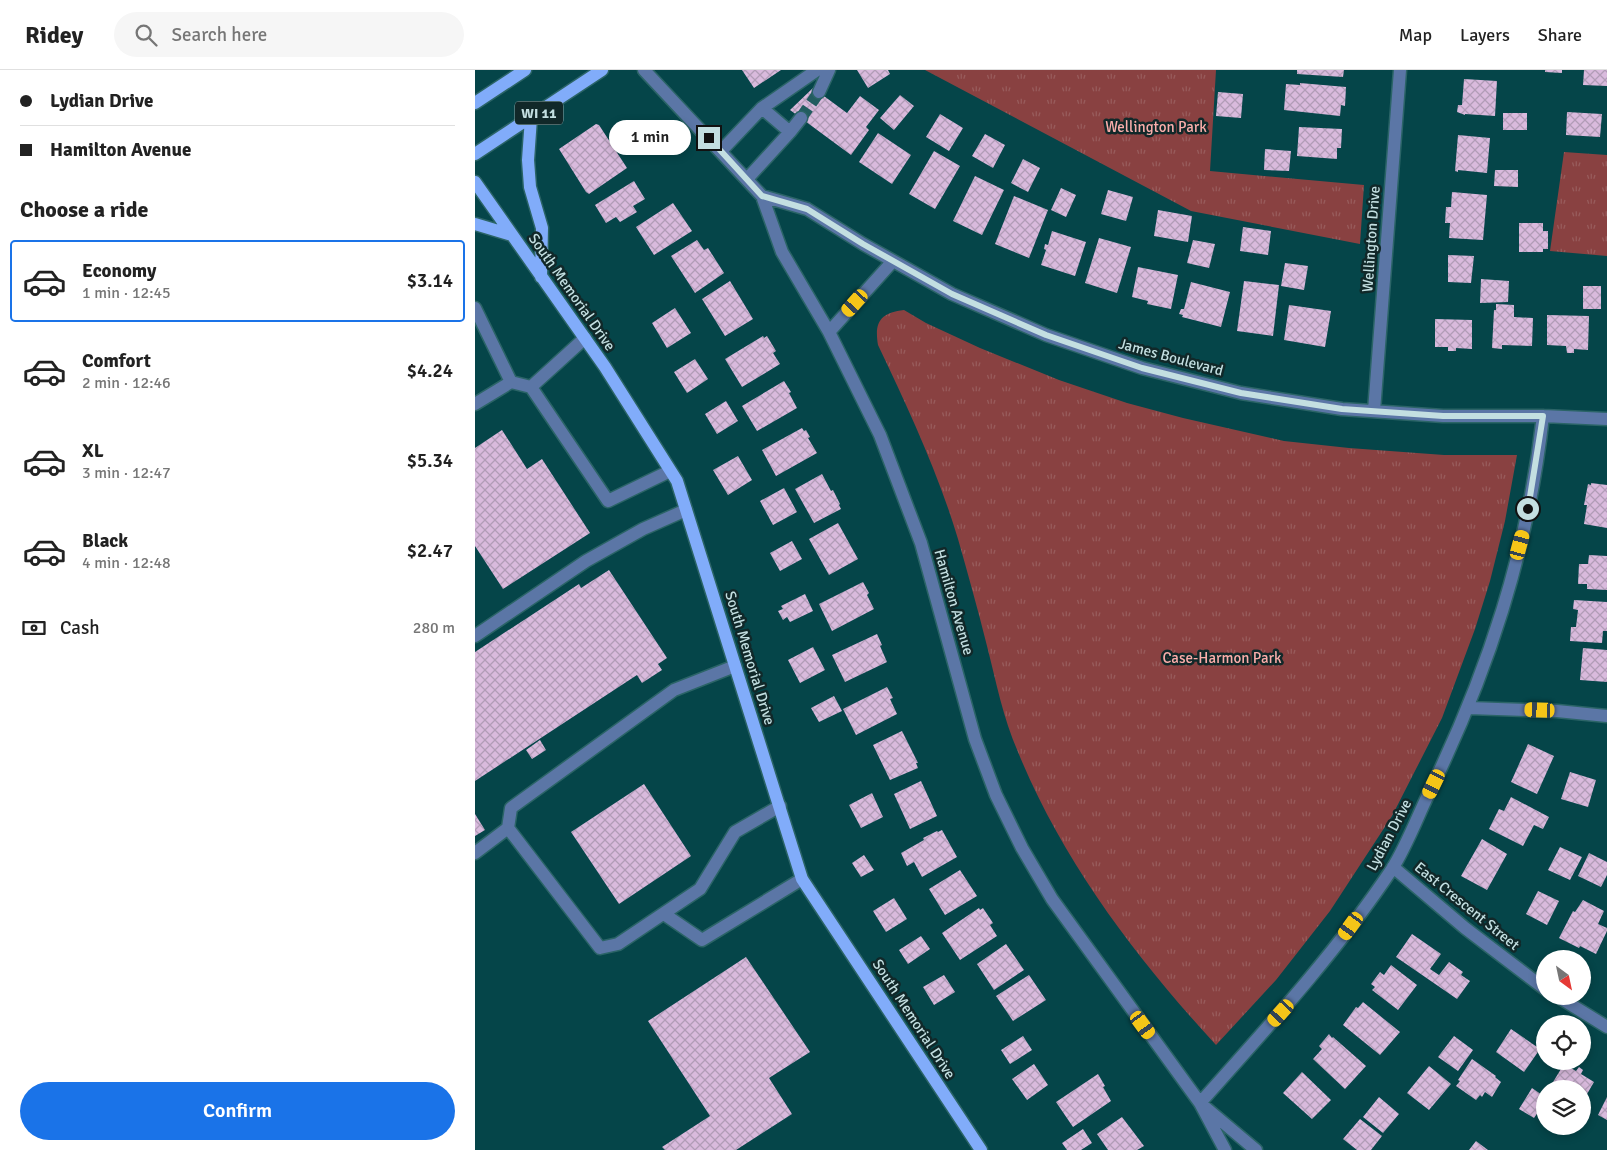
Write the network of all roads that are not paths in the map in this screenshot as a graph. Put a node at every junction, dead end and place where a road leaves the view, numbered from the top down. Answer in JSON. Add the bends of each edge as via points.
{"nodes":[{"id":1,"x":525,"y":70,"type":"edge"},
{"id":2,"x":602,"y":70,"type":"edge"},
{"id":3,"x":644,"y":70,"type":"edge"},
{"id":4,"x":817,"y":70,"type":"edge"},
{"id":5,"x":829,"y":70,"type":"edge"},
{"id":6,"x":1400,"y":70,"type":"edge"},
{"id":7,"x":819,"y":92,"type":"tunnel mouth"},
{"id":8,"x":475,"y":103,"type":"edge"},
{"id":9,"x":762,"y":108,"type":"junction"},
{"id":10,"x":531,"y":118,"type":"junction"},
{"id":11,"x":801,"y":118,"type":"tunnel mouth"},
{"id":12,"x":790,"y":132,"type":"junction"},
{"id":13,"x":721,"y":151,"type":"junction"},
{"id":14,"x":475,"y":154,"type":"edge"},
{"id":15,"x":747,"y":179,"type":"junction"},
{"id":16,"x":475,"y":182,"type":"edge"},
{"id":17,"x":762,"y":196,"type":"junction"},
{"id":18,"x":475,"y":224,"type":"edge"},
{"id":19,"x":512,"y":236,"type":"junction"},
{"id":20,"x":893,"y":261,"type":"junction"},
{"id":21,"x":541,"y":277,"type":"junction"},
{"id":22,"x":475,"y":308,"type":"edge"},
{"id":23,"x":829,"y":332,"type":"junction"},
{"id":24,"x":585,"y":338,"type":"junction"},
{"id":25,"x":511,"y":382,"type":"junction"},
{"id":26,"x":531,"y":387,"type":"junction"},
{"id":27,"x":475,"y":404,"type":"edge"},
{"id":28,"x":1374,"y":411,"type":"junction"},
{"id":29,"x":1543,"y":416,"type":"junction"},
{"id":30,"x":1607,"y":419,"type":"edge"},
{"id":31,"x":670,"y":472,"type":"junction"},
{"id":32,"x":686,"y":510,"type":"junction"},
{"id":33,"x":475,"y":636,"type":"edge"},
{"id":34,"x":735,"y":666,"type":"junction"},
{"id":35,"x":1469,"y":708,"type":"junction"},
{"id":36,"x":1607,"y":716,"type":"edge"},
{"id":37,"x":779,"y":806,"type":"junction"},
{"id":38,"x":508,"y":828,"type":"junction"},
{"id":39,"x":475,"y":853,"type":"edge"},
{"id":40,"x":1393,"y":867,"type":"junction"},
{"id":41,"x":802,"y":879,"type":"junction"},
{"id":42,"x":664,"y":914,"type":"junction"},
{"id":43,"x":1536,"y":982,"type":"edge"},
{"id":44,"x":1572,"y":1005,"type":"edge"},
{"id":45,"x":1607,"y":1027,"type":"edge"},
{"id":46,"x":1200,"y":1103,"type":"junction"},
{"id":47,"x":981,"y":1150,"type":"edge"},
{"id":48,"x":1225,"y":1150,"type":"edge"},
{"id":49,"x":1256,"y":1150,"type":"edge"}],
"edges":[{"from":1,"to":8,"type":"main road","number":"WI 11"},
{"from":2,"to":10,"type":"main road","number":"WI 11"},
{"from":3,"to":13,"type":"street","name":"Hamilton Avenue"},
{"from":4,"to":9,"type":"street"},
{"from":5,"to":7,"type":"street"},
{"from":6,"to":28,"type":"street","name":"Wellington Drive"},
{"from":9,"to":12,"type":"street"},
{"from":9,"to":13,"type":"street"},
{"from":10,"to":14,"type":"main road","number":"WI 11"},
{"from":10,"to":21,"type":"main road","via":[[528,160],[530,187],[542,228]]},
{"from":11,"to":12,"type":"street"},
{"from":12,"to":15,"type":"street"},
{"from":13,"to":15,"type":"street","name":"Hamilton Avenue"},
{"from":15,"to":17,"type":"street","name":"Hamilton Avenue"},
{"from":16,"to":19,"type":"main road","name":"South Memorial Drive"},
{"from":17,"to":20,"type":"street","name":"James Boulevard","via":[[807,209]]},
{"from":17,"to":23,"type":"street","name":"Hamilton Avenue","via":[[782,252]]},
{"from":18,"to":19,"type":"main road"},
{"from":19,"to":21,"type":"main road","name":"South Memorial Drive"},
{"from":20,"to":23,"type":"street"},
{"from":20,"to":28,"type":"street","name":"James Boulevard","via":[[952,294],[1046,335],[1142,368],[1241,393]]},
{"from":21,"to":24,"type":"main road","name":"South Memorial Drive"},
{"from":22,"to":25,"type":"street"},
{"from":23,"to":46,"type":"street","name":"Hamilton Avenue","via":[[880,436],[921,543],[975,739],[996,794],[1052,899]]},
{"from":24,"to":26,"type":"street"},
{"from":24,"to":31,"type":"main road","name":"South Memorial Drive"},
{"from":25,"to":26,"type":"street"},
{"from":25,"to":27,"type":"street"},
{"from":26,"to":31,"type":"street","via":[[608,501]]},
{"from":28,"to":29,"type":"street","name":"James Boulevard","via":[[1443,416]]},
{"from":29,"to":30,"type":"street","name":"James Boulevard"},
{"from":29,"to":35,"type":"street","name":"Lydian Drive","via":[[1525,527],[1502,615]]},
{"from":31,"to":32,"type":"main road","name":"South Memorial Drive","via":[[677,482]]},
{"from":32,"to":33,"type":"street","via":[[643,529],[586,562]]},
{"from":32,"to":34,"type":"main road","name":"South Memorial Drive"},
{"from":34,"to":37,"type":"main road","name":"South Memorial Drive"},
{"from":34,"to":38,"type":"street","via":[[674,690],[511,808]]},
{"from":35,"to":36,"type":"street"},
{"from":35,"to":40,"type":"street","name":"Lydian Drive"},
{"from":37,"to":41,"type":"main road","name":"South Memorial Drive"},
{"from":37,"to":42,"type":"street","via":[[735,832],[700,889]]},
{"from":38,"to":39,"type":"street"},
{"from":38,"to":42,"type":"street","via":[[600,948],[618,944]]},
{"from":40,"to":43,"type":"street","name":"East Crescent Street"},
{"from":40,"to":46,"type":"street","name":"Lydian Drive","via":[[1281,1013]]},
{"from":41,"to":42,"type":"street","via":[[702,940]]},
{"from":41,"to":47,"type":"main road","name":"South Memorial Drive"},
{"from":44,"to":45,"type":"street"},
{"from":46,"to":48,"type":"street","name":"Hamilton Avenue"},
{"from":46,"to":49,"type":"street"}]}
